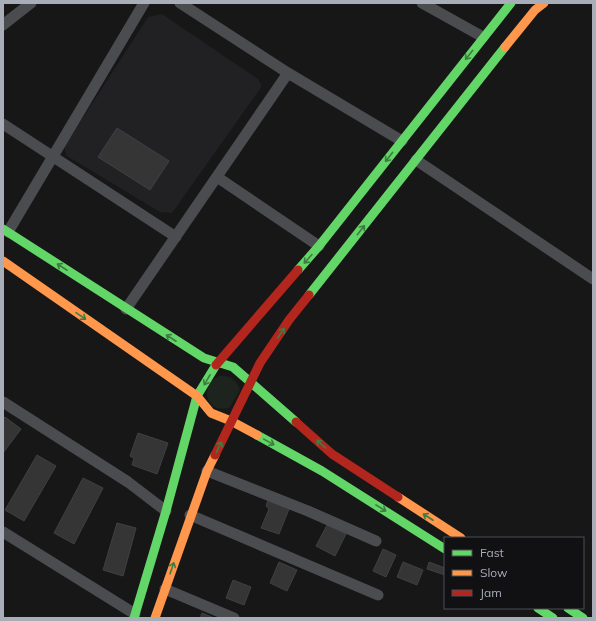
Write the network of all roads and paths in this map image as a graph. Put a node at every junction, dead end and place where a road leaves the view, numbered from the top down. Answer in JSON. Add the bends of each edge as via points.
{"nodes":[{"id":1,"x":31,"y":3,"type":"edge"},
{"id":2,"x":144,"y":3,"type":"edge"},
{"id":3,"x":180,"y":3,"type":"edge"},
{"id":4,"x":422,"y":3,"type":"edge"},
{"id":5,"x":511,"y":3,"type":"edge"},
{"id":6,"x":544,"y":3,"type":"edge"},
{"id":7,"x":3,"y":25,"type":"edge"},
{"id":8,"x":483,"y":37,"type":"junction"},
{"id":9,"x":288,"y":73,"type":"junction"},
{"id":10,"x":3,"y":124,"type":"edge"},
{"id":11,"x":402,"y":141,"type":"junction"},
{"id":12,"x":53,"y":156,"type":"junction"},
{"id":13,"x":416,"y":160,"type":"junction"},
{"id":14,"x":217,"y":177,"type":"junction"},
{"id":15,"x":6,"y":230,"type":"edge"},
{"id":16,"x":176,"y":237,"type":"junction"},
{"id":17,"x":319,"y":246,"type":"junction"},
{"id":18,"x":3,"y":262,"type":"edge"},
{"id":19,"x":592,"y":277,"type":"edge"},
{"id":20,"x":126,"y":309,"type":"junction"},
{"id":21,"x":217,"y":363,"type":"junction"},
{"id":22,"x":250,"y":383,"type":"junction"},
{"id":23,"x":197,"y":396,"type":"junction"},
{"id":24,"x":3,"y":402,"type":"edge"},
{"id":25,"x":231,"y":421,"type":"junction"},
{"id":26,"x":207,"y":471,"type":"junction"},
{"id":27,"x":166,"y":511,"type":"junction"},
{"id":28,"x":190,"y":515,"type":"junction"},
{"id":29,"x":3,"y":532,"type":"edge"},
{"id":30,"x":459,"y":537,"type":"edge"},
{"id":31,"x":376,"y":541,"type":"dead end"},
{"id":32,"x":444,"y":548,"type":"edge"},
{"id":33,"x":165,"y":589,"type":"junction"},
{"id":34,"x":378,"y":595,"type":"dead end"},
{"id":35,"x":540,"y":609,"type":"edge"},
{"id":36,"x":570,"y":609,"type":"edge"},
{"id":37,"x":134,"y":616,"type":"edge"},
{"id":38,"x":155,"y":618,"type":"edge"},
{"id":39,"x":234,"y":618,"type":"edge"},
{"id":40,"x":553,"y":618,"type":"edge"},
{"id":41,"x":583,"y":618,"type":"edge"}],
"edges":[{"from":1,"to":7,"type":"street"},
{"from":2,"to":12,"type":"street"},
{"from":3,"to":9,"type":"street"},
{"from":4,"to":8,"type":"street"},
{"from":5,"to":8,"type":"main road"},
{"from":6,"to":13,"type":"main road","via":[[535,10]]},
{"from":8,"to":11,"type":"main road","one_way":true},
{"from":9,"to":11,"type":"street"},
{"from":9,"to":14,"type":"street"},
{"from":10,"to":12,"type":"street"},
{"from":11,"to":17,"type":"main road","one_way":true},
{"from":12,"to":15,"type":"street"},
{"from":12,"to":16,"type":"street"},
{"from":13,"to":19,"type":"street"},
{"from":22,"to":13,"type":"main road","one_way":true,"via":[[260,363],[289,320]]},
{"from":14,"to":16,"type":"street"},
{"from":14,"to":17,"type":"street"},
{"from":20,"to":15,"type":"main road","one_way":true},
{"from":16,"to":20,"type":"street"},
{"from":17,"to":21,"type":"main road","one_way":true},
{"from":18,"to":23,"type":"main road","one_way":true},
{"from":21,"to":20,"type":"main road","one_way":true,"via":[[204,358]]},
{"from":21,"to":22,"type":"main road","via":[[233,367]]},
{"from":21,"to":23,"type":"main road","one_way":true},
{"from":22,"to":25,"type":"main road"},
{"from":30,"to":22,"type":"main road","one_way":true,"via":[[332,454]]},
{"from":23,"to":25,"type":"main road","via":[[211,413]]},
{"from":23,"to":27,"type":"main road"},
{"from":24,"to":27,"type":"street","via":[[128,482]]},
{"from":26,"to":25,"type":"main road","one_way":true},
{"from":25,"to":32,"type":"main road","one_way":true,"via":[[322,471]]},
{"from":26,"to":28,"type":"main road"},
{"from":26,"to":31,"type":"street","via":[[308,510]]},
{"from":27,"to":37,"type":"main road"},
{"from":33,"to":28,"type":"main road","one_way":true},
{"from":28,"to":34,"type":"street"},
{"from":29,"to":37,"type":"street"},
{"from":33,"to":38,"type":"main road"},
{"from":33,"to":39,"type":"street"},
{"from":35,"to":40,"type":"main road"},
{"from":36,"to":41,"type":"main road"}]}
